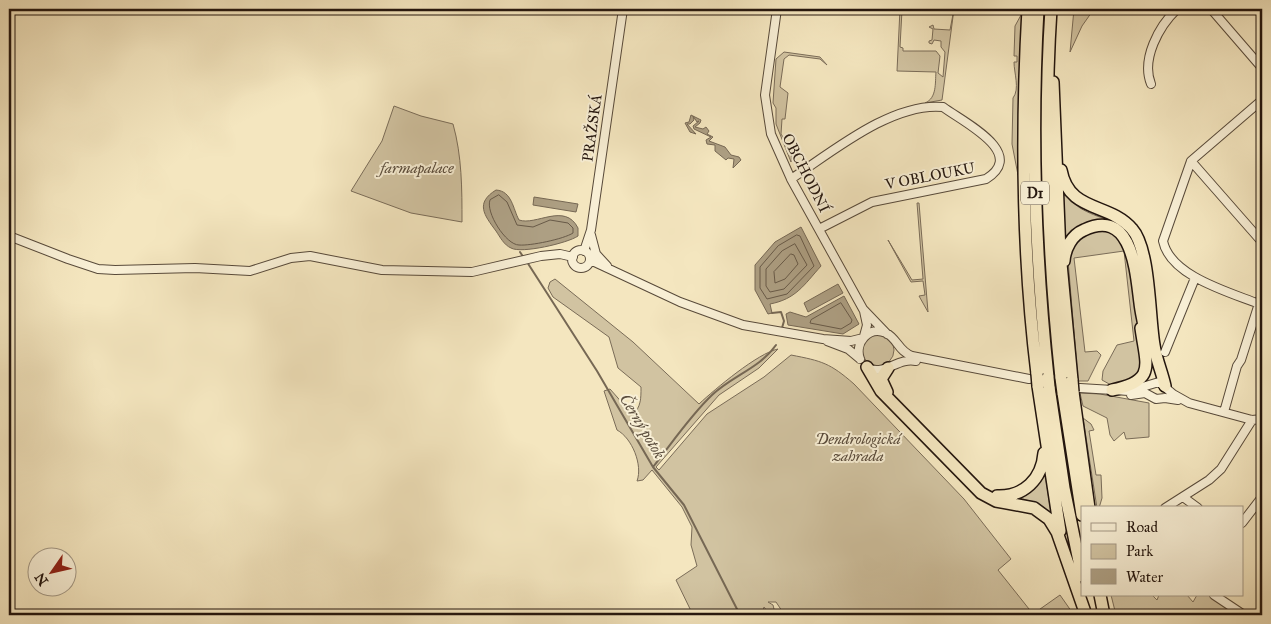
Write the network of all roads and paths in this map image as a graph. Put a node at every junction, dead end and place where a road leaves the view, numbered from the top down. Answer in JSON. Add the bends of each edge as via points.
{"nodes":[{"id":1,"x":624,"y":9,"type":"edge"},
{"id":2,"x":777,"y":9,"type":"edge"},
{"id":3,"x":1028,"y":9,"type":"edge"},
{"id":4,"x":1038,"y":9,"type":"edge"},
{"id":5,"x":1051,"y":9,"type":"edge"},
{"id":6,"x":1177,"y":9,"type":"edge"},
{"id":7,"x":1211,"y":9,"type":"edge"},
{"id":8,"x":1049,"y":38,"type":"junction"},
{"id":9,"x":1262,"y":68,"type":"edge"},
{"id":10,"x":1151,"y":84,"type":"dead end"},
{"id":11,"x":1262,"y":100,"type":"edge"},
{"id":12,"x":1057,"y":151,"type":"junction"},
{"id":13,"x":1191,"y":161,"type":"junction"},
{"id":14,"x":791,"y":179,"type":"junction"},
{"id":15,"x":819,"y":229,"type":"junction"},
{"id":16,"x":591,"y":230,"type":"junction"},
{"id":17,"x":9,"y":236,"type":"edge"},
{"id":18,"x":1262,"y":242,"type":"edge"},
{"id":19,"x":584,"y":251,"type":"junction"},
{"id":20,"x":573,"y":257,"type":"junction"},
{"id":21,"x":590,"y":260,"type":"junction"},
{"id":22,"x":613,"y":270,"type":"junction"},
{"id":23,"x":1195,"y":278,"type":"junction"},
{"id":24,"x":1063,"y":282,"type":"junction"},
{"id":25,"x":1262,"y":294,"type":"edge"},
{"id":26,"x":1259,"y":304,"type":"junction"},
{"id":27,"x":863,"y":309,"type":"junction"},
{"id":28,"x":1141,"y":311,"type":"junction"},
{"id":29,"x":888,"y":334,"type":"junction"},
{"id":30,"x":864,"y":337,"type":"junction"},
{"id":31,"x":823,"y":339,"type":"junction"},
{"id":32,"x":895,"y":342,"type":"junction"},
{"id":33,"x":1165,"y":352,"type":"dead end"},
{"id":34,"x":928,"y":360,"type":"junction"},
{"id":35,"x":863,"y":363,"type":"junction"},
{"id":36,"x":889,"y":367,"type":"junction"},
{"id":37,"x":1040,"y":380,"type":"junction"},
{"id":38,"x":1152,"y":384,"type":"junction"},
{"id":39,"x":1067,"y":386,"type":"junction"},
{"id":40,"x":1165,"y":387,"type":"junction"},
{"id":41,"x":1112,"y":390,"type":"junction"},
{"id":42,"x":1150,"y":396,"type":"junction"},
{"id":43,"x":1161,"y":398,"type":"junction"},
{"id":44,"x":1188,"y":403,"type":"junction"},
{"id":45,"x":902,"y":410,"type":"junction"},
{"id":46,"x":1224,"y":412,"type":"junction"},
{"id":47,"x":1262,"y":419,"type":"edge"},
{"id":48,"x":1252,"y":420,"type":"junction"},
{"id":49,"x":1043,"y":422,"type":"junction"},
{"id":50,"x":975,"y":488,"type":"junction"},
{"id":51,"x":1183,"y":497,"type":"junction"},
{"id":52,"x":1262,"y":497,"type":"edge"},
{"id":53,"x":1089,"y":506,"type":"edge"},
{"id":54,"x":1168,"y":506,"type":"edge"},
{"id":55,"x":1195,"y":506,"type":"edge"},
{"id":56,"x":1081,"y":509,"type":"edge"},
{"id":57,"x":1244,"y":520,"type":"edge"},
{"id":58,"x":1077,"y":576,"type":"edge"},
{"id":59,"x":1081,"y":593,"type":"edge"},
{"id":60,"x":1082,"y":596,"type":"edge"},
{"id":61,"x":1087,"y":596,"type":"edge"},
{"id":62,"x":1100,"y":596,"type":"edge"},
{"id":63,"x":1216,"y":596,"type":"edge"},
{"id":64,"x":1086,"y":615,"type":"edge"},
{"id":65,"x":1092,"y":615,"type":"edge"},
{"id":66,"x":1104,"y":615,"type":"edge"},
{"id":67,"x":1244,"y":615,"type":"edge"}],
"edges":[{"from":1,"to":16,"type":"street","name":"PRAŽSKÁ"},
{"from":2,"to":14,"type":"street","name":"OBCHODNÍ","via":[[765,95],[771,134]]},
{"from":3,"to":37,"type":"highway","via":[[1023,123],[1025,228]]},
{"from":4,"to":37,"type":"highway","number":"D1","via":[[1034,100]]},
{"from":5,"to":8,"type":"highway","number":"D1"},
{"from":6,"to":10,"type":"street","via":[[1158,32],[1147,71]]},
{"from":7,"to":9,"type":"street"},
{"from":8,"to":12,"type":"highway"},
{"from":8,"to":39,"type":"highway","number":"D1","via":[[1048,209]]},
{"from":11,"to":13,"type":"street"},
{"from":12,"to":24,"type":"highway"},
{"from":12,"to":40,"type":"highway","via":[[1062,176],[1071,193],[1084,203],[1124,222],[1138,239],[1144,259],[1154,346]]},
{"from":13,"to":18,"type":"street"},
{"from":13,"to":23,"type":"street","via":[[1163,241],[1176,263]]},
{"from":14,"to":15,"type":"street","name":"OBCHODNÍ"},
{"from":14,"to":15,"type":"street","name":"V OBLOUKU","via":[[877,123],[932,106],[943,107],[993,143],[1000,152],[999,167],[986,179],[872,202]]},
{"from":15,"to":27,"type":"street","name":"OBCHODNÍ"},
{"from":16,"to":19,"type":"street","name":"PRAŽSKÁ"},
{"from":16,"to":22,"type":"street","via":[[596,254]]},
{"from":17,"to":20,"type":"street","via":[[68,259],[115,270],[195,268],[243,272],[310,256],[382,270],[472,272],[557,254]]},
{"from":19,"to":20,"type":"street","via":[[578,251]]},
{"from":19,"to":21,"type":"street"},
{"from":20,"to":21,"type":"street","via":[[579,268],[585,267]]},
{"from":21,"to":22,"type":"street"},
{"from":22,"to":31,"type":"street","via":[[726,320],[757,329]]},
{"from":23,"to":26,"type":"street"},
{"from":23,"to":33,"type":"street"},
{"from":24,"to":28,"type":"highway","via":[[1065,256],[1073,238],[1091,227],[1109,228],[1123,236],[1132,250]]},
{"from":24,"to":39,"type":"highway"},
{"from":25,"to":26,"type":"street"},
{"from":26,"to":46,"type":"street"},
{"from":27,"to":29,"type":"street","name":"OBCHODNÍ"},
{"from":27,"to":30,"type":"street","name":"OBCHODNÍ","via":[[867,329]]},
{"from":28,"to":38,"type":"highway","via":[[1155,375]]},
{"from":28,"to":41,"type":"highway","via":[[1144,373],[1133,386]]},
{"from":29,"to":30,"type":"street","via":[[876,331]]},
{"from":29,"to":32,"type":"street"},
{"from":30,"to":31,"type":"street","via":[[854,341]]},
{"from":30,"to":35,"type":"street","via":[[858,349]]},
{"from":31,"to":35,"type":"street","via":[[848,348]]},
{"from":32,"to":34,"type":"street","via":[[908,355]]},
{"from":32,"to":36,"type":"street","via":[[897,354]]},
{"from":34,"to":36,"type":"street","via":[[904,360]]},
{"from":34,"to":37,"type":"street"},
{"from":35,"to":36,"type":"street","via":[[878,370]]},
{"from":35,"to":45,"type":"highway","via":[[878,387]]},
{"from":36,"to":45,"type":"highway","via":[[882,377],[882,385]]},
{"from":37,"to":49,"type":"highway"},
{"from":37,"to":58,"type":"highway","number":"D1","via":[[1058,446]]},
{"from":38,"to":40,"type":"street","via":[[1159,382]]},
{"from":38,"to":41,"type":"street","via":[[1128,391]]},
{"from":38,"to":42,"type":"street"},
{"from":39,"to":53,"type":"highway"},
{"from":39,"to":56,"type":"highway","number":"D1","via":[[1070,445]]},
{"from":40,"to":43,"type":"street","via":[[1166,393]]},
{"from":40,"to":44,"type":"street"},
{"from":41,"to":42,"type":"street","via":[[1080,388]]},
{"from":42,"to":43,"type":"street"},
{"from":43,"to":44,"type":"street"},
{"from":44,"to":46,"type":"street"},
{"from":45,"to":50,"type":"highway"},
{"from":46,"to":48,"type":"street"},
{"from":47,"to":48,"type":"street"},
{"from":48,"to":51,"type":"street","via":[[1220,470]]},
{"from":49,"to":50,"type":"highway","via":[[1043,462],[1031,484],[1018,493],[1004,496],[990,495]]},
{"from":49,"to":58,"type":"highway","via":[[1058,520]]},
{"from":50,"to":58,"type":"highway","via":[[990,499],[1027,506],[1046,516]]},
{"from":51,"to":54,"type":"street"},
{"from":51,"to":55,"type":"street"},
{"from":52,"to":57,"type":"street"},
{"from":58,"to":59,"type":"highway"},
{"from":60,"to":64,"type":"highway"},
{"from":61,"to":65,"type":"highway"},
{"from":62,"to":66,"type":"highway"},
{"from":63,"to":67,"type":"street"}]}
